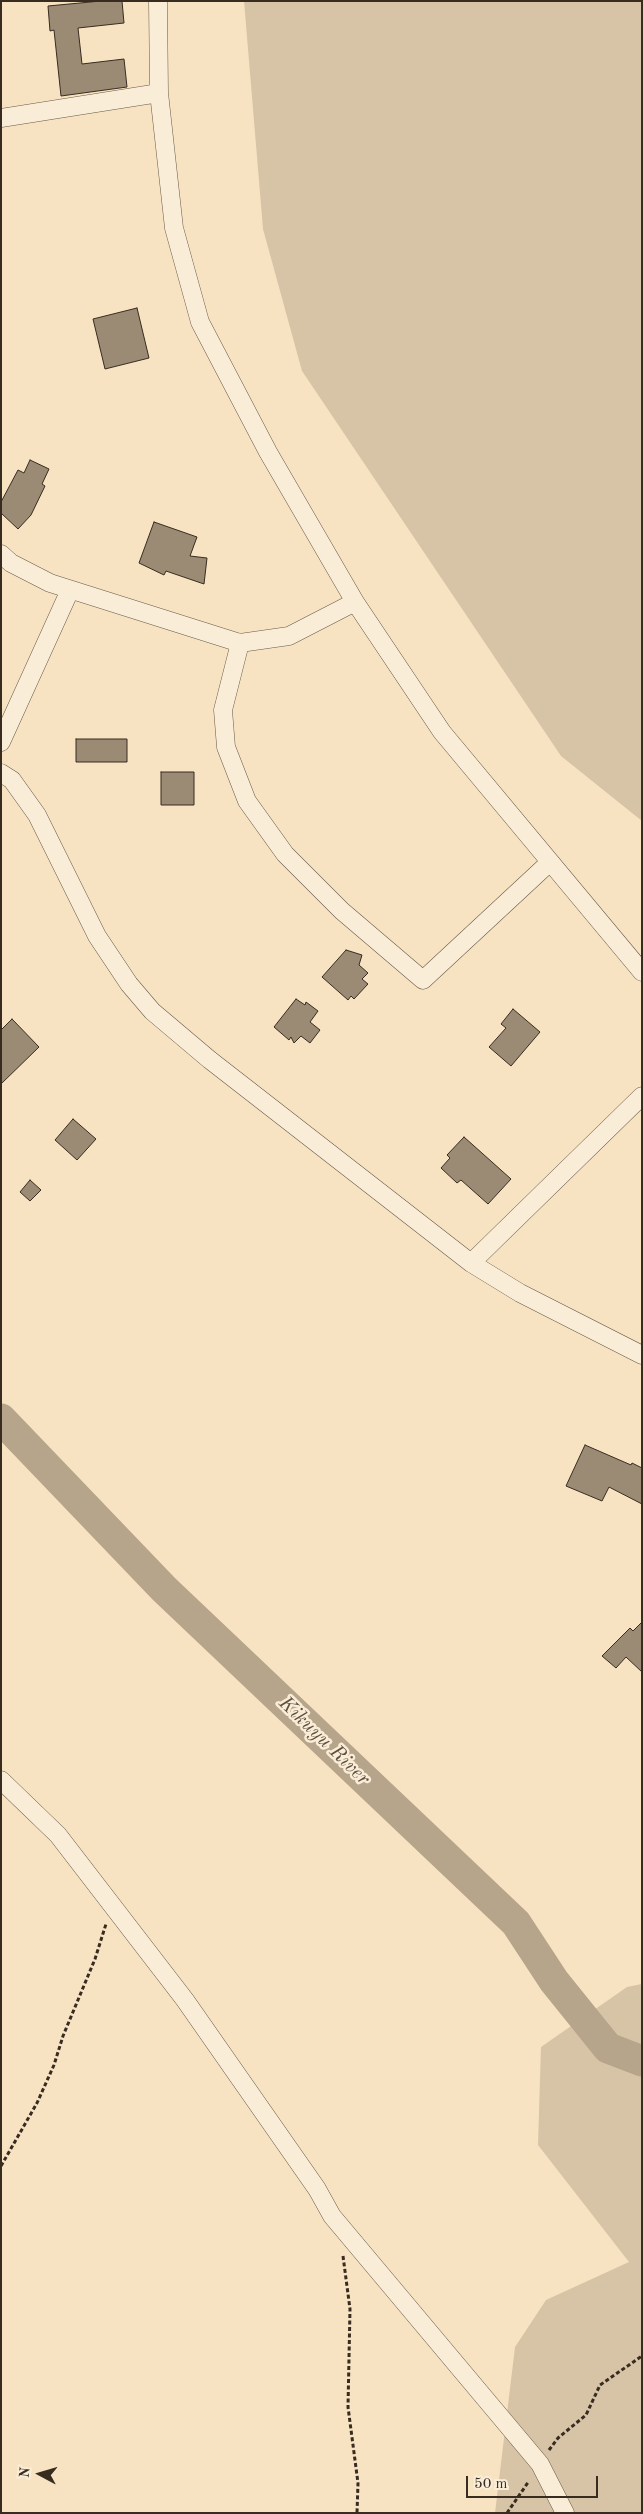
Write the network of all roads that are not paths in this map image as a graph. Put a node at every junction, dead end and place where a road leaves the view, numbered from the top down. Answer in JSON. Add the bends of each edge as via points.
{"nodes":[{"id":1,"x":158,"y":1,"type":"edge"},
{"id":2,"x":159,"y":93,"type":"junction"},
{"id":3,"x":1,"y":118,"type":"edge"},
{"id":4,"x":1,"y":554,"type":"edge"},
{"id":5,"x":70,"y":590,"type":"junction"},
{"id":6,"x":355,"y":602,"type":"junction"},
{"id":7,"x":240,"y":642,"type":"junction"},
{"id":8,"x":1,"y":742,"type":"edge"},
{"id":9,"x":1,"y":773,"type":"edge"},
{"id":10,"x":550,"y":862,"type":"junction"},
{"id":11,"x":642,"y":972,"type":"edge"},
{"id":12,"x":642,"y":1096,"type":"edge"},
{"id":13,"x":471,"y":1263,"type":"junction"},
{"id":14,"x":642,"y":1354,"type":"edge"},
{"id":15,"x":1,"y":1780,"type":"edge"},
{"id":16,"x":564,"y":2513,"type":"edge"}],
"edges":[{"from":1,"to":2,"type":"street"},
{"from":2,"to":3,"type":"street"},
{"from":2,"to":6,"type":"street","via":[[174,228],[200,322],[268,452]]},
{"from":4,"to":5,"type":"street","via":[[19,567]]},
{"from":5,"to":7,"type":"street"},
{"from":5,"to":8,"type":"street"},
{"from":6,"to":7,"type":"street","via":[[289,636]]},
{"from":6,"to":10,"type":"street","via":[[442,732]]},
{"from":7,"to":10,"type":"street","via":[[223,710],[226,747],[247,801],[285,854],[342,911],[423,980]]},
{"from":9,"to":13,"type":"street","via":[[12,780],[37,815],[97,936],[128,984],[152,1011]]},
{"from":10,"to":11,"type":"street"},
{"from":12,"to":13,"type":"street"},
{"from":13,"to":14,"type":"street","via":[[520,1293]]},
{"from":15,"to":16,"type":"street","via":[[58,1834],[185,2000],[317,2189],[332,2216],[540,2464]]}]}
